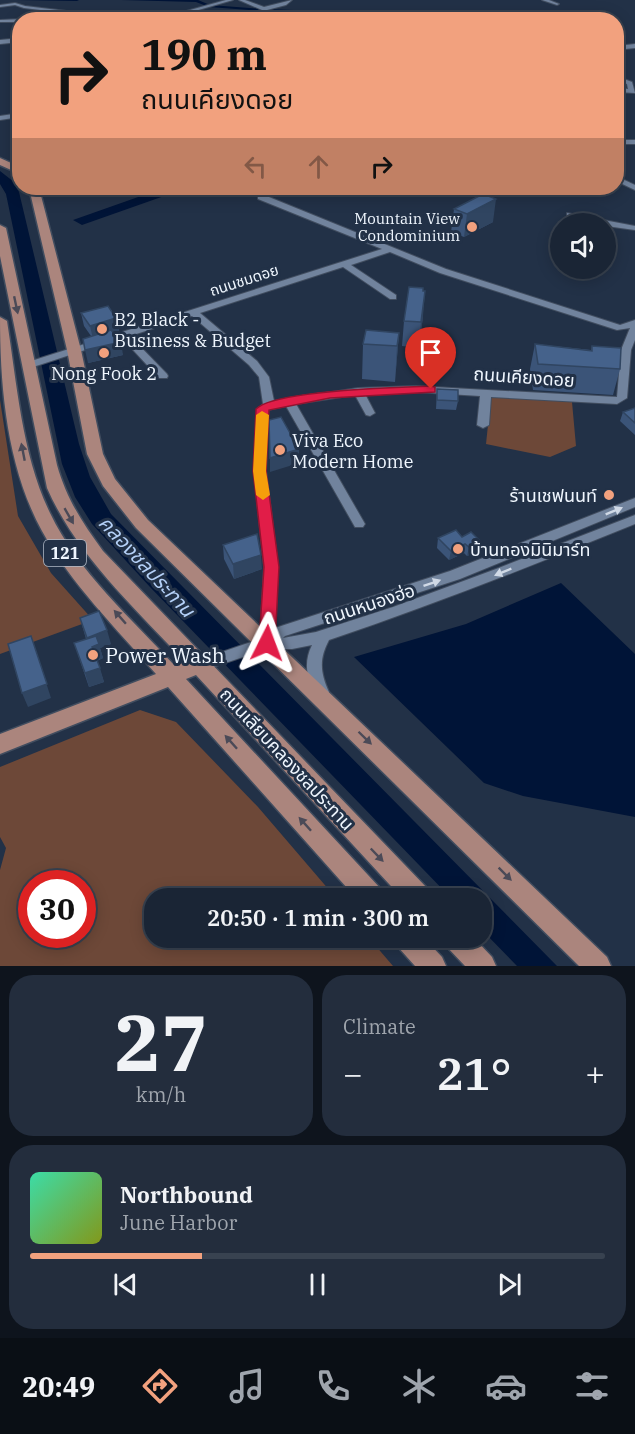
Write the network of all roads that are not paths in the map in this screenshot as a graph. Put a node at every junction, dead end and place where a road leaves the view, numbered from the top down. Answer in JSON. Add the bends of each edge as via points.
{"nodes":[{"id":1,"x":231,"y":0,"type":"edge"},
{"id":2,"x":241,"y":0,"type":"edge"},
{"id":3,"x":290,"y":0,"type":"edge"},
{"id":4,"x":544,"y":0,"type":"edge"},
{"id":5,"x":557,"y":4,"type":"dead end"},
{"id":6,"x":0,"y":6,"type":"edge"},
{"id":7,"x":264,"y":9,"type":"junction"},
{"id":8,"x":78,"y":12,"type":"edge"},
{"id":9,"x":186,"y":12,"type":"edge"},
{"id":10,"x":264,"y":12,"type":"edge"},
{"id":11,"x":36,"y":195,"type":"edge"},
{"id":12,"x":261,"y":197,"type":"dead end"},
{"id":13,"x":616,"y":225,"type":"edge"},
{"id":14,"x":0,"y":228,"type":"edge"},
{"id":15,"x":635,"y":228,"type":"edge"},
{"id":16,"x":388,"y":250,"type":"junction"},
{"id":17,"x":344,"y":264,"type":"junction"},
{"id":18,"x":393,"y":297,"type":"dead end"},
{"id":19,"x":193,"y":312,"type":"junction"},
{"id":20,"x":0,"y":321,"type":"edge"},
{"id":21,"x":635,"y":327,"type":"edge"},
{"id":22,"x":123,"y":334,"type":"junction"},
{"id":23,"x":23,"y":339,"type":"junction"},
{"id":24,"x":2,"y":342,"type":"edge"},
{"id":25,"x":74,"y":350,"type":"junction"},
{"id":26,"x":29,"y":365,"type":"junction"},
{"id":27,"x":163,"y":376,"type":"dead end"},
{"id":28,"x":358,"y":391,"type":"junction"},
{"id":29,"x":486,"y":392,"type":"junction"},
{"id":30,"x":289,"y":401,"type":"junction"},
{"id":31,"x":269,"y":405,"type":"junction"},
{"id":32,"x":370,"y":413,"type":"dead end"},
{"id":33,"x":483,"y":425,"type":"dead end"},
{"id":34,"x":635,"y":502,"type":"edge"},
{"id":35,"x":635,"y":519,"type":"edge"},
{"id":36,"x":359,"y":524,"type":"dead end"},
{"id":37,"x":324,"y":635,"type":"junction"},
{"id":38,"x":267,"y":643,"type":"junction"},
{"id":39,"x":198,"y":666,"type":"junction"},
{"id":40,"x":171,"y":678,"type":"junction"},
{"id":41,"x":323,"y":698,"type":"junction"},
{"id":42,"x":0,"y":744,"type":"edge"},
{"id":43,"x":363,"y":888,"type":"edge"},
{"id":44,"x":409,"y":888,"type":"edge"},
{"id":45,"x":416,"y":948,"type":"edge"},
{"id":46,"x":466,"y":948,"type":"edge"},
{"id":47,"x":433,"y":966,"type":"edge"},
{"id":48,"x":483,"y":966,"type":"edge"},
{"id":49,"x":598,"y":966,"type":"edge"}],
"edges":[{"from":1,"to":9,"type":"street"},
{"from":2,"to":7,"type":"street"},
{"from":3,"to":7,"type":"street"},
{"from":4,"to":5,"type":"street"},
{"from":6,"to":8,"type":"street","via":[[15,4]]},
{"from":7,"to":10,"type":"street"},
{"from":11,"to":25,"type":"main road"},
{"from":12,"to":16,"type":"street"},
{"from":13,"to":15,"type":"street"},
{"from":14,"to":23,"type":"main road","name":"ถนนเลียบคลองชลประทาน","number":"121","one_way":true},
{"from":16,"to":17,"type":"street","name":"ถนนชมดอย"},
{"from":16,"to":21,"type":"street","via":[[478,284],[620,328]]},
{"from":17,"to":18,"type":"street"},
{"from":17,"to":19,"type":"street","name":"ถนนชมดอย"},
{"from":19,"to":22,"type":"street","name":"ถนนชมดอย"},
{"from":19,"to":31,"type":"street","via":[[253,363],[264,377]]},
{"from":20,"to":24,"type":"main road","name":"ถนนเลียบคลองชลประทาน","number":"121"},
{"from":21,"to":29,"type":"street","name":"ถนนเคียงดอย","via":[[626,350],[622,398],[617,401]]},
{"from":22,"to":25,"type":"street","name":"ถนนชมดอย"},
{"from":22,"to":27,"type":"street"},
{"from":23,"to":24,"type":"main road"},
{"from":23,"to":26,"type":"main road","name":"ถนนเลียบคลองชลประทาน","number":"121"},
{"from":40,"to":24,"type":"main road","name":"ถนนเลียบคลองชลประทาน","number":"121","one_way":true,"via":[[70,560],[40,511],[28,476]]},
{"from":25,"to":26,"type":"street","name":"ถนนชมดอย"},
{"from":25,"to":38,"type":"main road","via":[[95,454],[118,497]]},
{"from":26,"to":39,"type":"main road","name":"ถนนเลียบคลองชลประทาน","number":"121","one_way":true,"via":[[49,465],[65,510],[97,556]]},
{"from":28,"to":29,"type":"street","name":"ถนนเคียงดอย"},
{"from":28,"to":30,"type":"street","name":"ถนนเคียงดอย"},
{"from":28,"to":32,"type":"street"},
{"from":29,"to":33,"type":"street"},
{"from":30,"to":31,"type":"street","name":"ถนนเคียงดอย"},
{"from":30,"to":36,"type":"street"},
{"from":31,"to":38,"type":"street","via":[[263,409],[260,471],[271,567]]},
{"from":38,"to":34,"type":"street","name":"ถนนหนองฮ่อ","one_way":true,"via":[[280,632],[455,575]]},
{"from":35,"to":37,"type":"street","name":"ถนนหนองฮ่อ","one_way":true,"via":[[464,587]]},
{"from":37,"to":38,"type":"street","name":"ถนนหนองฮ่อ","via":[[285,645]]},
{"from":37,"to":41,"type":"street","via":[[312,659]]},
{"from":38,"to":39,"type":"street"},
{"from":38,"to":41,"type":"main road"},
{"from":39,"to":40,"type":"main road"},
{"from":39,"to":44,"type":"main road","name":"ถนนเลียบคลองชลประทาน","number":"121","one_way":true},
{"from":40,"to":42,"type":"main road"},
{"from":43,"to":40,"type":"main road","name":"ถนนเลียบคลองชลประทาน","number":"121","one_way":true},
{"from":41,"to":49,"type":"main road","one_way":true},
{"from":45,"to":47,"type":"main road"},
{"from":46,"to":48,"type":"main road"}]}
